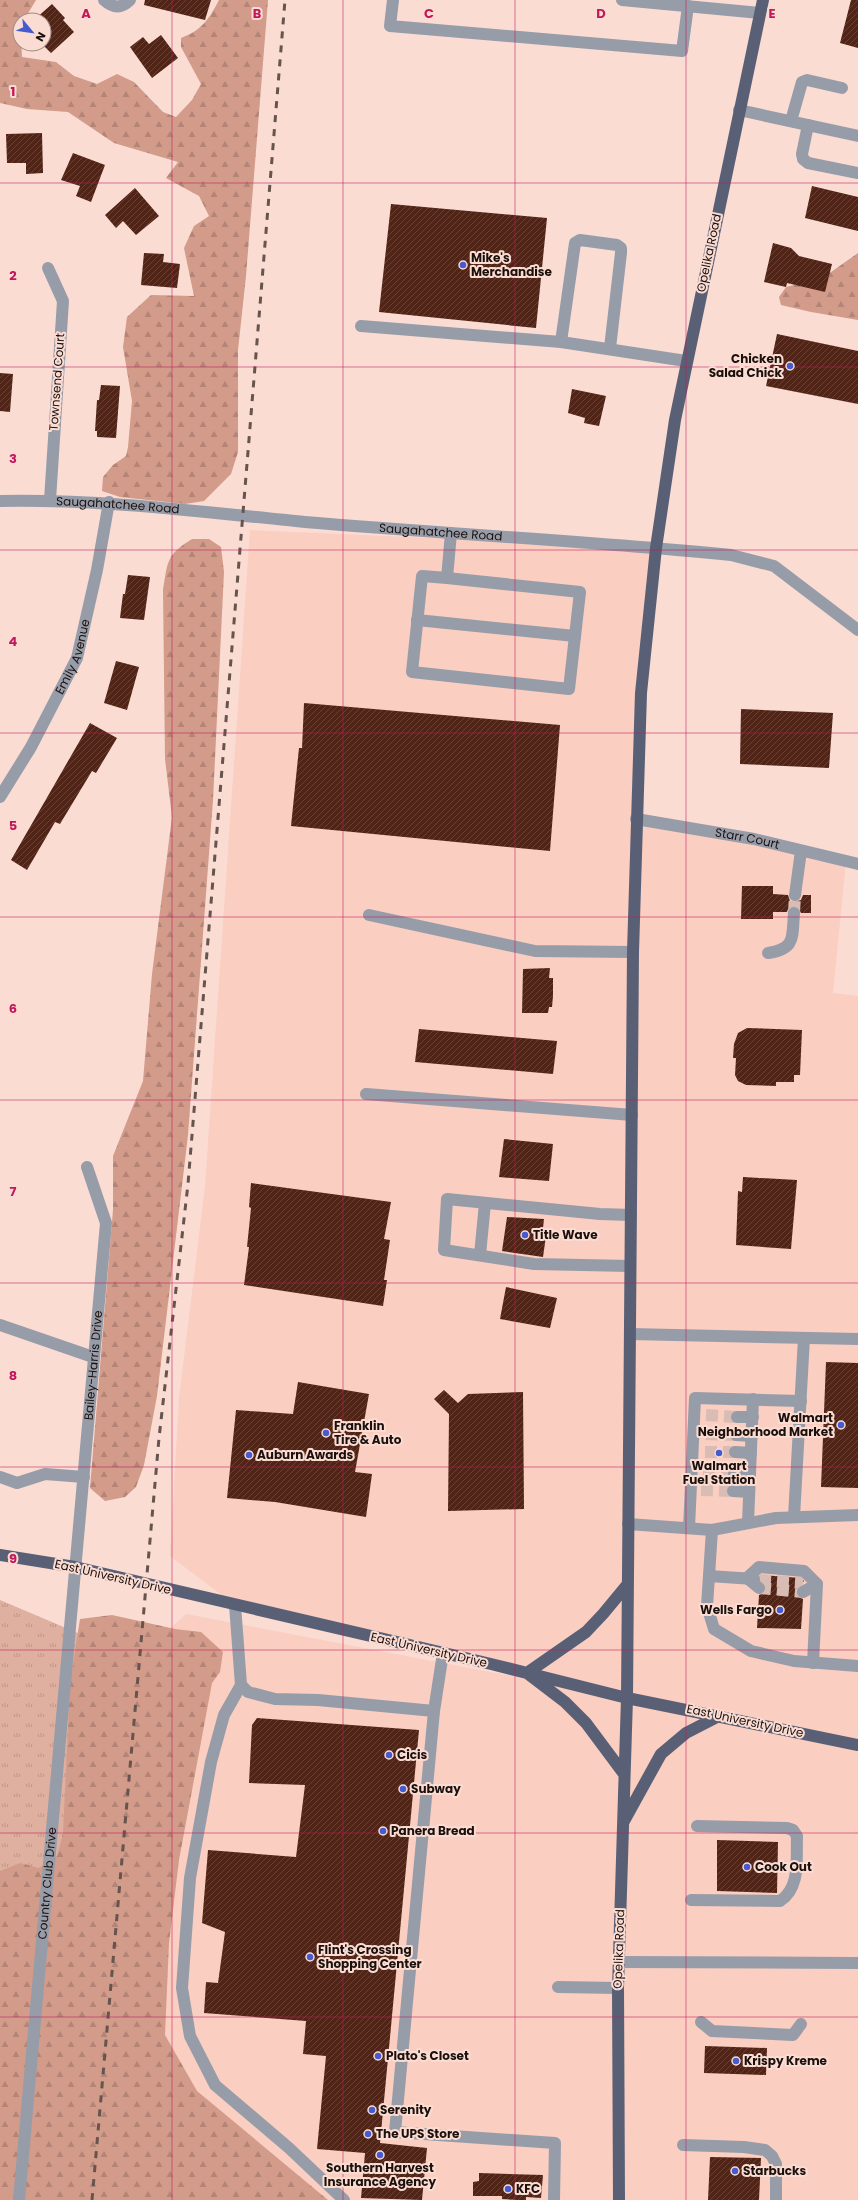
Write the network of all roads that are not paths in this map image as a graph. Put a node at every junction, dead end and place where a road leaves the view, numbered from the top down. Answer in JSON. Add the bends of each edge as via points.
{"nodes":[{"id":1,"x":104,"y":0,"type":"edge"},
{"id":2,"x":130,"y":0,"type":"edge"},
{"id":3,"x":393,"y":0,"type":"edge"},
{"id":4,"x":622,"y":0,"type":"edge"},
{"id":5,"x":763,"y":0,"type":"edge"},
{"id":6,"x":688,"y":6,"type":"junction"},
{"id":7,"x":760,"y":13,"type":"junction"},
{"id":8,"x":842,"y":88,"type":"dead end"},
{"id":9,"x":739,"y":110,"type":"junction"},
{"id":10,"x":791,"y":121,"type":"junction"},
{"id":11,"x":808,"y":125,"type":"junction"},
{"id":12,"x":858,"y":136,"type":"edge"},
{"id":13,"x":858,"y":173,"type":"edge"},
{"id":14,"x":48,"y":268,"type":"dead end"},
{"id":15,"x":361,"y":326,"type":"dead end"},
{"id":16,"x":561,"y":342,"type":"junction"},
{"id":17,"x":610,"y":348,"type":"junction"},
{"id":18,"x":686,"y":361,"type":"junction"},
{"id":19,"x":50,"y":500,"type":"junction"},
{"id":20,"x":0,"y":501,"type":"edge"},
{"id":21,"x":109,"y":502,"type":"junction"},
{"id":22,"x":451,"y":533,"type":"junction"},
{"id":23,"x":656,"y":548,"type":"junction"},
{"id":24,"x":447,"y":578,"type":"junction"},
{"id":25,"x":417,"y":620,"type":"junction"},
{"id":26,"x":858,"y":630,"type":"edge"},
{"id":27,"x":575,"y":636,"type":"junction"},
{"id":28,"x":0,"y":797,"type":"edge"},
{"id":29,"x":636,"y":819,"type":"junction"},
{"id":30,"x":801,"y":852,"type":"junction"},
{"id":31,"x":858,"y":864,"type":"edge"},
{"id":32,"x":795,"y":895,"type":"tunnel mouth"},
{"id":33,"x":794,"y":913,"type":"tunnel mouth"},
{"id":34,"x":369,"y":915,"type":"dead end"},
{"id":35,"x":633,"y":952,"type":"junction"},
{"id":36,"x":768,"y":953,"type":"dead end"},
{"id":37,"x":366,"y":1094,"type":"dead end"},
{"id":38,"x":632,"y":1115,"type":"junction"},
{"id":39,"x":87,"y":1167,"type":"dead end"},
{"id":40,"x":485,"y":1203,"type":"junction"},
{"id":41,"x":631,"y":1214,"type":"junction"},
{"id":42,"x":480,"y":1255,"type":"junction"},
{"id":43,"x":630,"y":1266,"type":"junction"},
{"id":44,"x":0,"y":1325,"type":"edge"},
{"id":45,"x":630,"y":1334,"type":"junction"},
{"id":46,"x":804,"y":1338,"type":"junction"},
{"id":47,"x":858,"y":1338,"type":"edge"},
{"id":48,"x":93,"y":1357,"type":"junction"},
{"id":49,"x":754,"y":1399,"type":"junction"},
{"id":50,"x":800,"y":1401,"type":"junction"},
{"id":51,"x":737,"y":1416,"type":"tunnel mouth"},
{"id":52,"x":753,"y":1417,"type":"junction"},
{"id":53,"x":693,"y":1433,"type":"junction"},
{"id":54,"x":706,"y":1434,"type":"tunnel mouth"},
{"id":55,"x":736,"y":1435,"type":"tunnel mouth"},
{"id":56,"x":752,"y":1436,"type":"junction"},
{"id":57,"x":692,"y":1451,"type":"junction"},
{"id":58,"x":705,"y":1452,"type":"tunnel mouth"},
{"id":59,"x":735,"y":1452,"type":"tunnel mouth"},
{"id":60,"x":751,"y":1453,"type":"junction"},
{"id":61,"x":734,"y":1473,"type":"tunnel mouth"},
{"id":62,"x":750,"y":1474,"type":"junction"},
{"id":63,"x":0,"y":1477,"type":"edge"},
{"id":64,"x":84,"y":1477,"type":"junction"},
{"id":65,"x":733,"y":1491,"type":"tunnel mouth"},
{"id":66,"x":749,"y":1492,"type":"junction"},
{"id":67,"x":858,"y":1515,"type":"edge"},
{"id":68,"x":794,"y":1517,"type":"junction"},
{"id":69,"x":748,"y":1523,"type":"junction"},
{"id":70,"x":628,"y":1524,"type":"junction"},
{"id":71,"x":689,"y":1528,"type":"junction"},
{"id":72,"x":712,"y":1530,"type":"junction"},
{"id":73,"x":0,"y":1555,"type":"edge"},
{"id":74,"x":75,"y":1567,"type":"junction"},
{"id":75,"x":709,"y":1576,"type":"junction"},
{"id":76,"x":747,"y":1578,"type":"junction"},
{"id":77,"x":759,"y":1584,"type":"tunnel mouth"},
{"id":78,"x":817,"y":1584,"type":"junction"},
{"id":79,"x":627,"y":1585,"type":"junction"},
{"id":80,"x":803,"y":1588,"type":"tunnel mouth"},
{"id":81,"x":235,"y":1605,"type":"junction"},
{"id":82,"x":443,"y":1653,"type":"junction"},
{"id":83,"x":813,"y":1663,"type":"junction"},
{"id":84,"x":858,"y":1666,"type":"edge"},
{"id":85,"x":527,"y":1673,"type":"junction"},
{"id":86,"x":241,"y":1685,"type":"junction"},
{"id":87,"x":626,"y":1698,"type":"junction"},
{"id":88,"x":434,"y":1711,"type":"junction"},
{"id":89,"x":719,"y":1716,"type":"junction"},
{"id":90,"x":858,"y":1745,"type":"edge"},
{"id":91,"x":624,"y":1774,"type":"junction"},
{"id":92,"x":623,"y":1824,"type":"junction"},
{"id":93,"x":697,"y":1826,"type":"dead end"},
{"id":94,"x":691,"y":1900,"type":"dead end"},
{"id":95,"x":619,"y":1962,"type":"junction"},
{"id":96,"x":858,"y":1964,"type":"edge"},
{"id":97,"x":558,"y":1987,"type":"dead end"},
{"id":98,"x":618,"y":1988,"type":"junction"},
{"id":99,"x":700,"y":2022,"type":"dead end"},
{"id":100,"x":801,"y":2024,"type":"dead end"},
{"id":101,"x":683,"y":2145,"type":"dead end"},
{"id":102,"x":20,"y":2200,"type":"edge"},
{"id":103,"x":344,"y":2200,"type":"edge"},
{"id":104,"x":554,"y":2200,"type":"edge"},
{"id":105,"x":618,"y":2200,"type":"edge"},
{"id":106,"x":776,"y":2200,"type":"edge"}],
"edges":[{"from":1,"to":2,"type":"street","via":[[118,7]]},
{"from":3,"to":6,"type":"street","via":[[390,26],[682,51]]},
{"from":4,"to":6,"type":"street"},
{"from":5,"to":7,"type":"main road","name":"Opelika Road"},
{"from":6,"to":7,"type":"street"},
{"from":7,"to":9,"type":"main road","name":"Opelika Road"},
{"from":8,"to":10,"type":"street","via":[[807,80],[802,82]]},
{"from":9,"to":10,"type":"street"},
{"from":9,"to":18,"type":"main road","name":"Opelika Road"},
{"from":10,"to":11,"type":"street"},
{"from":11,"to":12,"type":"street"},
{"from":11,"to":13,"type":"street","via":[[803,159],[808,163]]},
{"from":14,"to":19,"type":"street","name":"Townsend Court","via":[[63,301]]},
{"from":15,"to":16,"type":"street"},
{"from":16,"to":17,"type":"street"},
{"from":16,"to":17,"type":"street","via":[[575,243],[580,240],[617,245],[620,248]]},
{"from":17,"to":18,"type":"street"},
{"from":18,"to":23,"type":"main road","name":"Opelika Road"},
{"from":19,"to":20,"type":"street","name":"Saugahatchee Road"},
{"from":19,"to":21,"type":"street","name":"Saugahatchee Road"},
{"from":21,"to":22,"type":"street","name":"Saugahatchee Road","via":[[304,522]]},
{"from":21,"to":28,"type":"street","name":"Emily Avenue","via":[[77,658],[31,747]]},
{"from":22,"to":23,"type":"street","name":"Saugahatchee Road"},
{"from":22,"to":24,"type":"street"},
{"from":23,"to":26,"type":"street","name":"Saugahatchee Road","via":[[731,556],[774,566]]},
{"from":23,"to":29,"type":"main road","name":"Opelika Road","via":[[641,693]]},
{"from":24,"to":25,"type":"street","via":[[422,576]]},
{"from":24,"to":27,"type":"street","via":[[580,592]]},
{"from":25,"to":27,"type":"street"},
{"from":25,"to":27,"type":"street","via":[[412,672],[554,687],[569,688]]},
{"from":29,"to":30,"type":"street","name":"Starr Court","via":[[754,839]]},
{"from":29,"to":35,"type":"main road","name":"Opelika Road"},
{"from":30,"to":31,"type":"street","name":"Starr Court"},
{"from":30,"to":32,"type":"street"},
{"from":33,"to":36,"type":"street","via":[[789,947]]},
{"from":34,"to":35,"type":"street","via":[[535,951]]},
{"from":35,"to":38,"type":"main road","name":"Opelika Road"},
{"from":37,"to":38,"type":"street"},
{"from":38,"to":41,"type":"main road","name":"Opelika Road"},
{"from":39,"to":48,"type":"street","name":"Bailey-Harris Drive","via":[[106,1223]]},
{"from":40,"to":41,"type":"street","via":[[600,1214]]},
{"from":40,"to":42,"type":"street"},
{"from":40,"to":42,"type":"street","via":[[447,1199],[444,1250]]},
{"from":41,"to":43,"type":"main road","name":"Opelika Road"},
{"from":42,"to":43,"type":"street","via":[[534,1264]]},
{"from":43,"to":45,"type":"main road","name":"Opelika Road"},
{"from":44,"to":48,"type":"street"},
{"from":45,"to":46,"type":"street"},
{"from":45,"to":70,"type":"main road","name":"Opelika Road"},
{"from":46,"to":47,"type":"street"},
{"from":46,"to":50,"type":"street"},
{"from":48,"to":64,"type":"street","name":"Bailey-Harris Drive"},
{"from":49,"to":50,"type":"street"},
{"from":49,"to":52,"type":"street"},
{"from":49,"to":53,"type":"street","via":[[695,1398],[700,1415]]},
{"from":50,"to":68,"type":"street"},
{"from":51,"to":52,"type":"street"},
{"from":52,"to":56,"type":"street"},
{"from":53,"to":54,"type":"street"},
{"from":53,"to":57,"type":"street"},
{"from":55,"to":56,"type":"street"},
{"from":56,"to":60,"type":"street"},
{"from":57,"to":58,"type":"street"},
{"from":57,"to":71,"type":"street","via":[[697,1472]]},
{"from":59,"to":60,"type":"street"},
{"from":60,"to":62,"type":"street"},
{"from":61,"to":62,"type":"street"},
{"from":62,"to":66,"type":"street"},
{"from":63,"to":64,"type":"street","via":[[17,1483],[45,1474]]},
{"from":64,"to":74,"type":"street","name":"Bailey-Harris Drive"},
{"from":65,"to":66,"type":"street"},
{"from":66,"to":69,"type":"street"},
{"from":67,"to":68,"type":"street"},
{"from":68,"to":69,"type":"street"},
{"from":69,"to":72,"type":"street"},
{"from":70,"to":71,"type":"street"},
{"from":70,"to":79,"type":"main road","name":"Opelika Road"},
{"from":71,"to":72,"type":"street"},
{"from":72,"to":75,"type":"street"},
{"from":73,"to":74,"type":"main road","name":"East University Drive"},
{"from":74,"to":81,"type":"main road","name":"East University Drive"},
{"from":74,"to":102,"type":"street","name":"Country Club Drive"},
{"from":75,"to":76,"type":"street"},
{"from":75,"to":83,"type":"street","via":[[706,1606],[714,1629],[751,1651]]},
{"from":76,"to":77,"type":"street"},
{"from":76,"to":78,"type":"street","via":[[759,1567],[804,1571]]},
{"from":78,"to":80,"type":"street"},
{"from":78,"to":83,"type":"street"},
{"from":79,"to":85,"type":"main road","via":[[586,1632]]},
{"from":79,"to":87,"type":"main road","name":"Opelika Road"},
{"from":81,"to":82,"type":"main road","name":"East University Drive"},
{"from":81,"to":86,"type":"street"},
{"from":82,"to":85,"type":"main road","name":"East University Drive"},
{"from":82,"to":88,"type":"street"},
{"from":83,"to":84,"type":"street"},
{"from":85,"to":87,"type":"main road","name":"East University Drive"},
{"from":85,"to":91,"type":"main road","via":[[565,1702],[586,1723]]},
{"from":86,"to":88,"type":"street","via":[[248,1692],[275,1699],[318,1700]]},
{"from":86,"to":103,"type":"street","via":[[224,1715],[211,1762],[190,1878],[182,1988],[190,2036],[215,2085],[289,2148]]},
{"from":87,"to":89,"type":"main road","name":"East University Drive"},
{"from":87,"to":91,"type":"main road","name":"Opelika Road"},
{"from":88,"to":104,"type":"street","via":[[395,2132],[555,2143]]},
{"from":89,"to":90,"type":"main road","name":"East University Drive"},
{"from":89,"to":92,"type":"main road","via":[[686,1733],[661,1754]]},
{"from":91,"to":92,"type":"main road","name":"Opelika Road"},
{"from":92,"to":95,"type":"main road","name":"Opelika Road"},
{"from":93,"to":94,"type":"street","via":[[793,1830],[797,1836],[795,1883],[788,1896],[780,1901]]},
{"from":95,"to":96,"type":"street"},
{"from":95,"to":98,"type":"main road","name":"Opelika Road"},
{"from":97,"to":98,"type":"street"},
{"from":98,"to":105,"type":"main road","name":"Opelika Road"},
{"from":99,"to":100,"type":"street","via":[[712,2031],[794,2035]]},
{"from":101,"to":106,"type":"street","via":[[765,2150],[776,2164]]}]}
